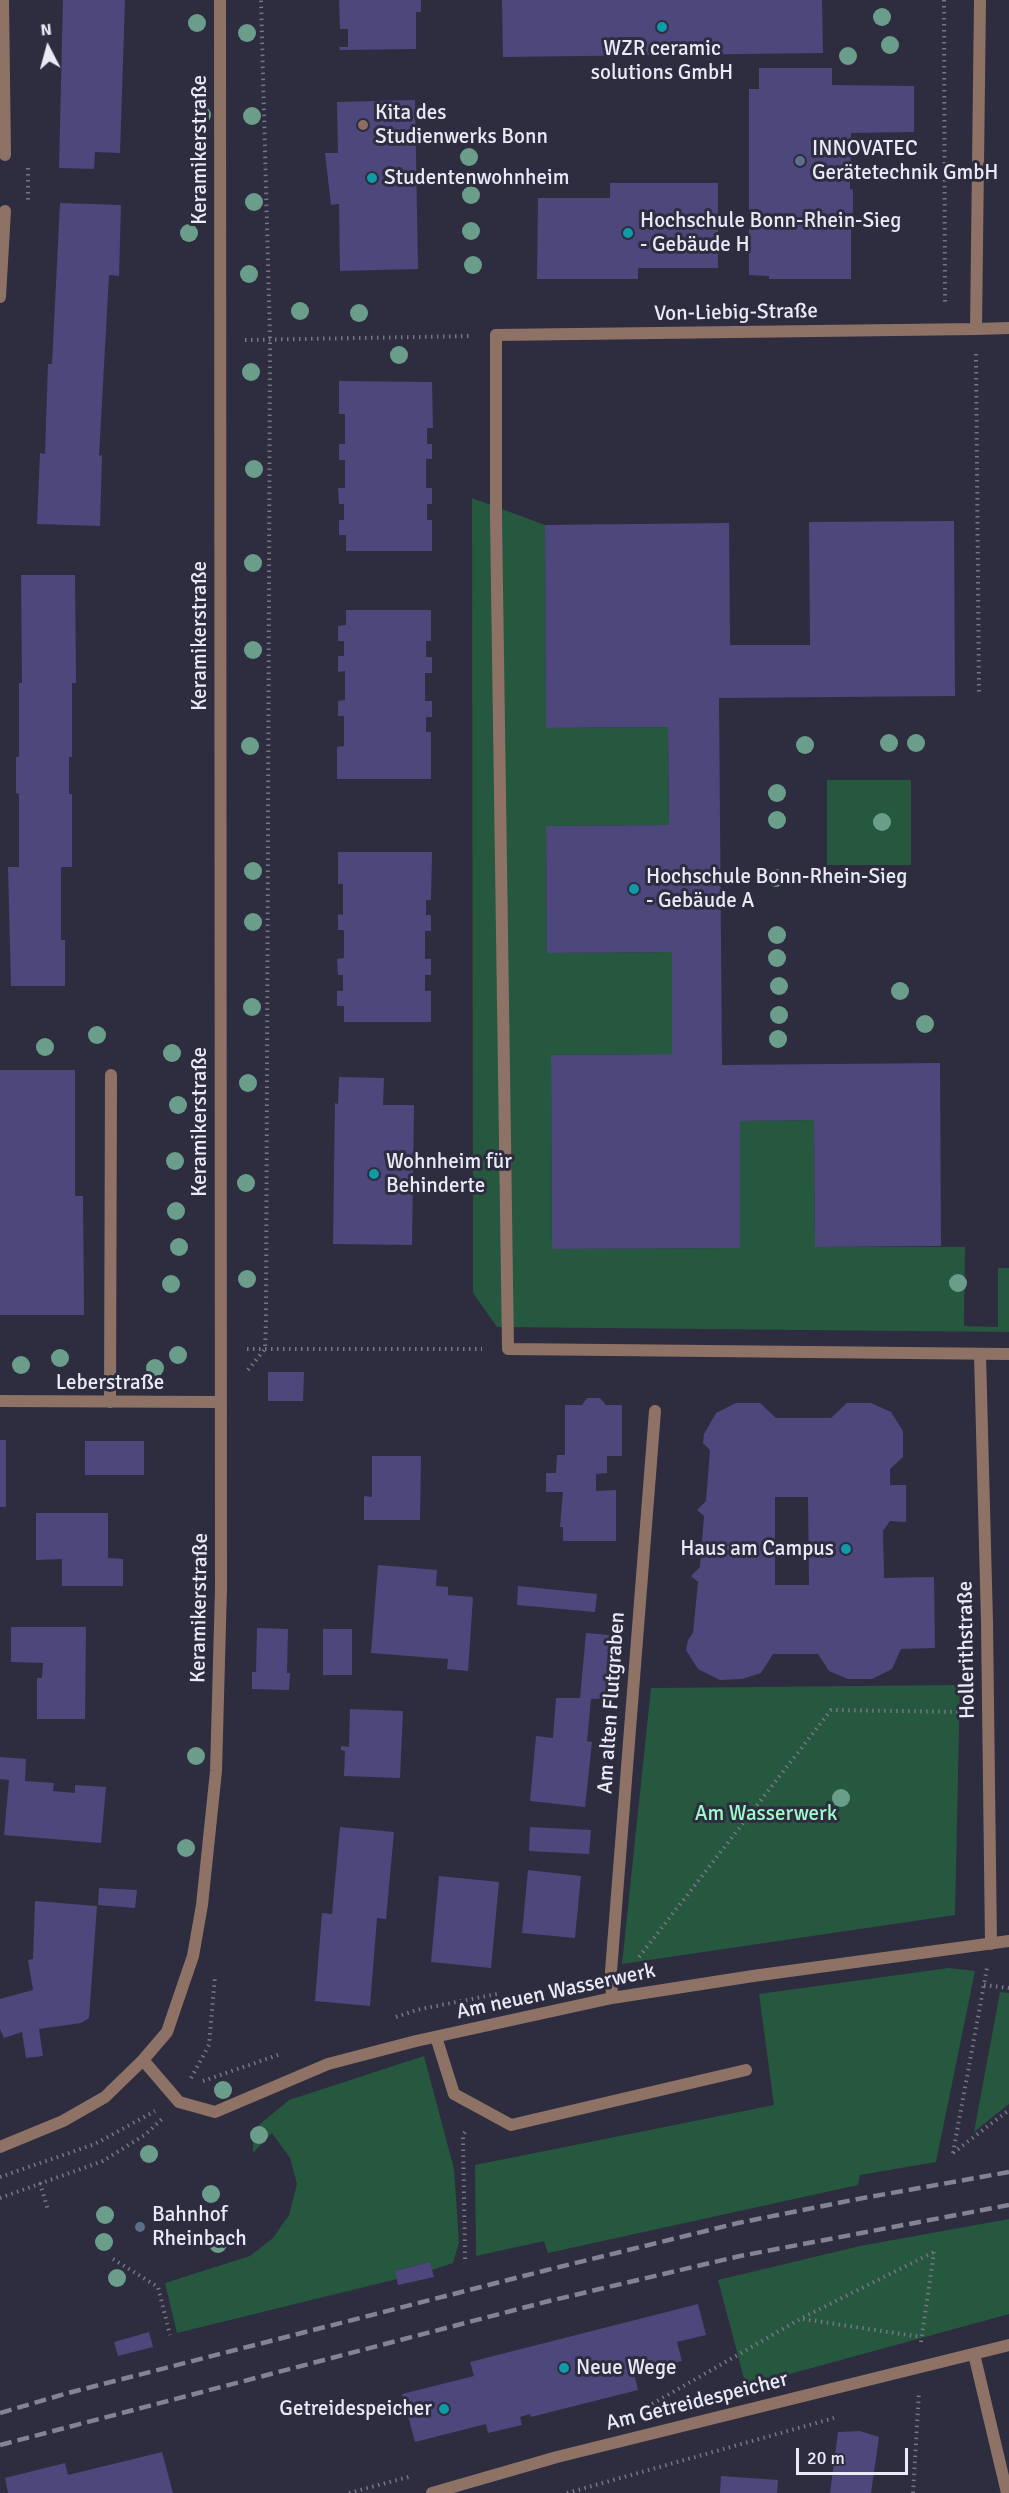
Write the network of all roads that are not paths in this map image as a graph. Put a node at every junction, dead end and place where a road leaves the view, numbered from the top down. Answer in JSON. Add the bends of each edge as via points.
{"nodes":[{"id":1,"x":3,"y":0,"type":"edge"},
{"id":2,"x":220,"y":0,"type":"edge"},
{"id":3,"x":980,"y":0,"type":"edge"},
{"id":4,"x":5,"y":155,"type":"dead end"},
{"id":5,"x":5,"y":211,"type":"dead end"},
{"id":6,"x":0,"y":297,"type":"edge"},
{"id":7,"x":1009,"y":328,"type":"edge"},
{"id":8,"x":976,"y":329,"type":"junction"},
{"id":9,"x":111,"y":1075,"type":"dead end"},
{"id":10,"x":980,"y":1354,"type":"junction"},
{"id":11,"x":1009,"y":1354,"type":"edge"},
{"id":12,"x":0,"y":1401,"type":"edge"},
{"id":13,"x":110,"y":1402,"type":"junction"},
{"id":14,"x":220,"y":1402,"type":"junction"},
{"id":15,"x":655,"y":1411,"type":"dead end"},
{"id":16,"x":1009,"y":1941,"type":"edge"},
{"id":17,"x":991,"y":1944,"type":"junction"},
{"id":18,"x":612,"y":1998,"type":"junction"},
{"id":19,"x":436,"y":2037,"type":"junction"},
{"id":20,"x":143,"y":2060,"type":"junction"},
{"id":21,"x":746,"y":2070,"type":"dead end"},
{"id":22,"x":0,"y":2147,"type":"edge"},
{"id":23,"x":1009,"y":2345,"type":"edge"},
{"id":24,"x":974,"y":2354,"type":"junction"},
{"id":25,"x":432,"y":2493,"type":"edge"},
{"id":26,"x":1007,"y":2493,"type":"edge"}],
"edges":[{"from":1,"to":4,"type":"street"},
{"from":2,"to":14,"type":"street","name":"Keramikerstraße"},
{"from":3,"to":8,"type":"street"},
{"from":5,"to":6,"type":"street"},
{"from":7,"to":8,"type":"street","name":"Von-Liebig-Straße"},
{"from":8,"to":10,"type":"street","name":"Von-Liebig-Straße","via":[[496,335],[496,517],[508,1349]]},
{"from":9,"to":13,"type":"street"},
{"from":10,"to":11,"type":"street"},
{"from":10,"to":17,"type":"street","name":"Hollerithstraße"},
{"from":12,"to":13,"type":"street","name":"Leberstraße"},
{"from":13,"to":14,"type":"street","name":"Leberstraße"},
{"from":14,"to":20,"type":"street","name":"Keramikerstraße","via":[[221,1588],[216,1771],[202,1905],[193,1956],[166,2032]]},
{"from":15,"to":18,"type":"street","name":"Am alten Flutgraben"},
{"from":16,"to":17,"type":"street","name":"Am neuen Wasserwerk"},
{"from":17,"to":18,"type":"street","name":"Am neuen Wasserwerk"},
{"from":18,"to":19,"type":"street","name":"Am neuen Wasserwerk"},
{"from":19,"to":20,"type":"street","name":"Am neuen Wasserwerk","via":[[328,2064],[215,2112],[179,2102]]},
{"from":19,"to":21,"type":"street","via":[[454,2094],[511,2125]]},
{"from":20,"to":22,"type":"street","name":"Keramikerstraße","via":[[105,2097],[63,2121]]},
{"from":23,"to":24,"type":"street","name":"Am Getreidespeicher"},
{"from":24,"to":25,"type":"street","name":"Am Getreidespeicher","via":[[557,2457]]},
{"from":24,"to":26,"type":"street"}]}
